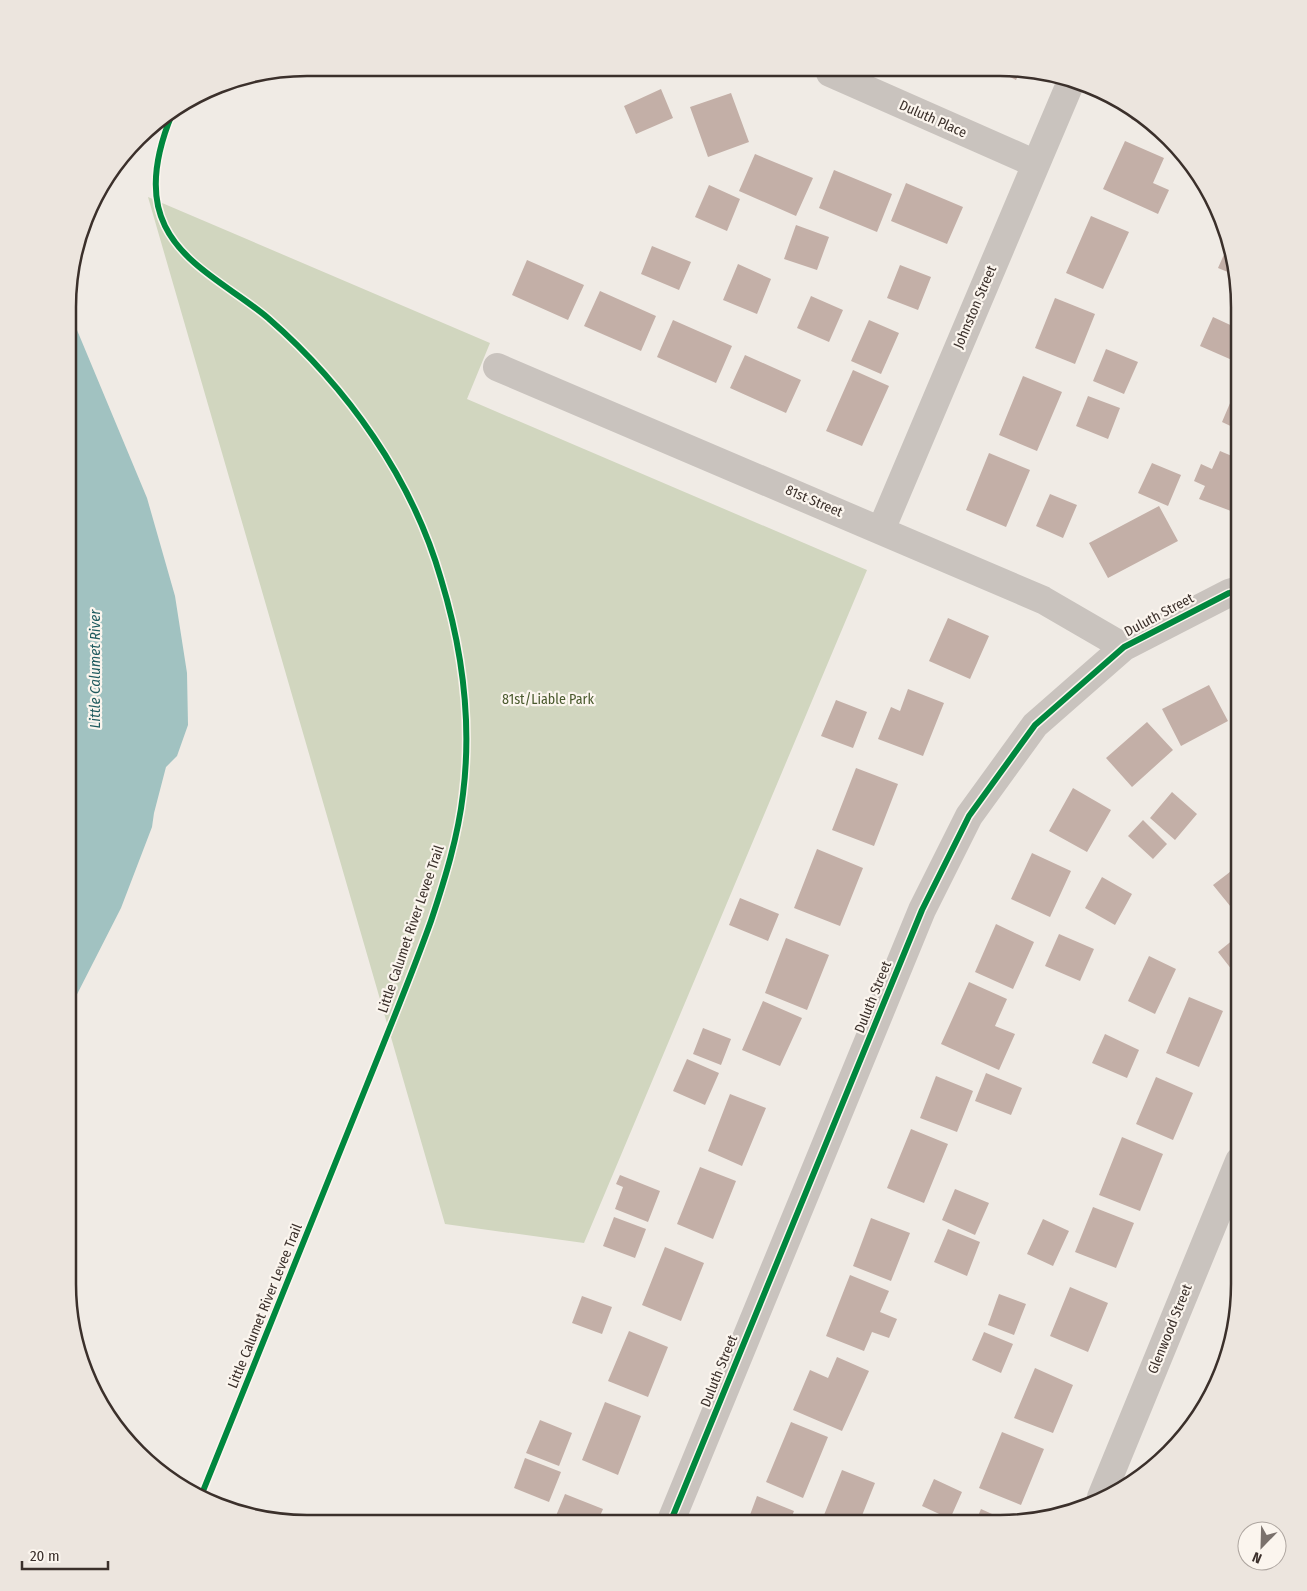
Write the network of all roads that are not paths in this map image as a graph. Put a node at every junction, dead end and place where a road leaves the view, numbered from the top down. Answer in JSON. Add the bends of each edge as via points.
{"nodes":[{"id":1,"x":837,"y":76,"type":"edge"},
{"id":2,"x":1069,"y":87,"type":"edge"},
{"id":3,"x":1036,"y":164,"type":"junction"},
{"id":4,"x":497,"y":367,"type":"dead end"},
{"id":5,"x":882,"y":530,"type":"junction"},
{"id":6,"x":1231,"y":592,"type":"edge"},
{"id":7,"x":1124,"y":648,"type":"junction"},
{"id":8,"x":1231,"y":1181,"type":"edge"},
{"id":9,"x":1104,"y":1490,"type":"edge"},
{"id":10,"x":673,"y":1515,"type":"edge"}],
"edges":[{"from":1,"to":3,"type":"street","name":"Duluth Place"},
{"from":2,"to":3,"type":"street","name":"Johnston Street"},
{"from":3,"to":5,"type":"street","name":"Johnston Street"},
{"from":4,"to":5,"type":"street","name":"81st Street"},
{"from":5,"to":7,"type":"street","name":"81st Street","via":[[1043,600]]},
{"from":6,"to":7,"type":"street","name":"Duluth Street"},
{"from":7,"to":10,"type":"street","name":"Duluth Street","via":[[1035,725],[970,816],[918,919]]},
{"from":8,"to":9,"type":"street","name":"Glenwood Street"}]}
